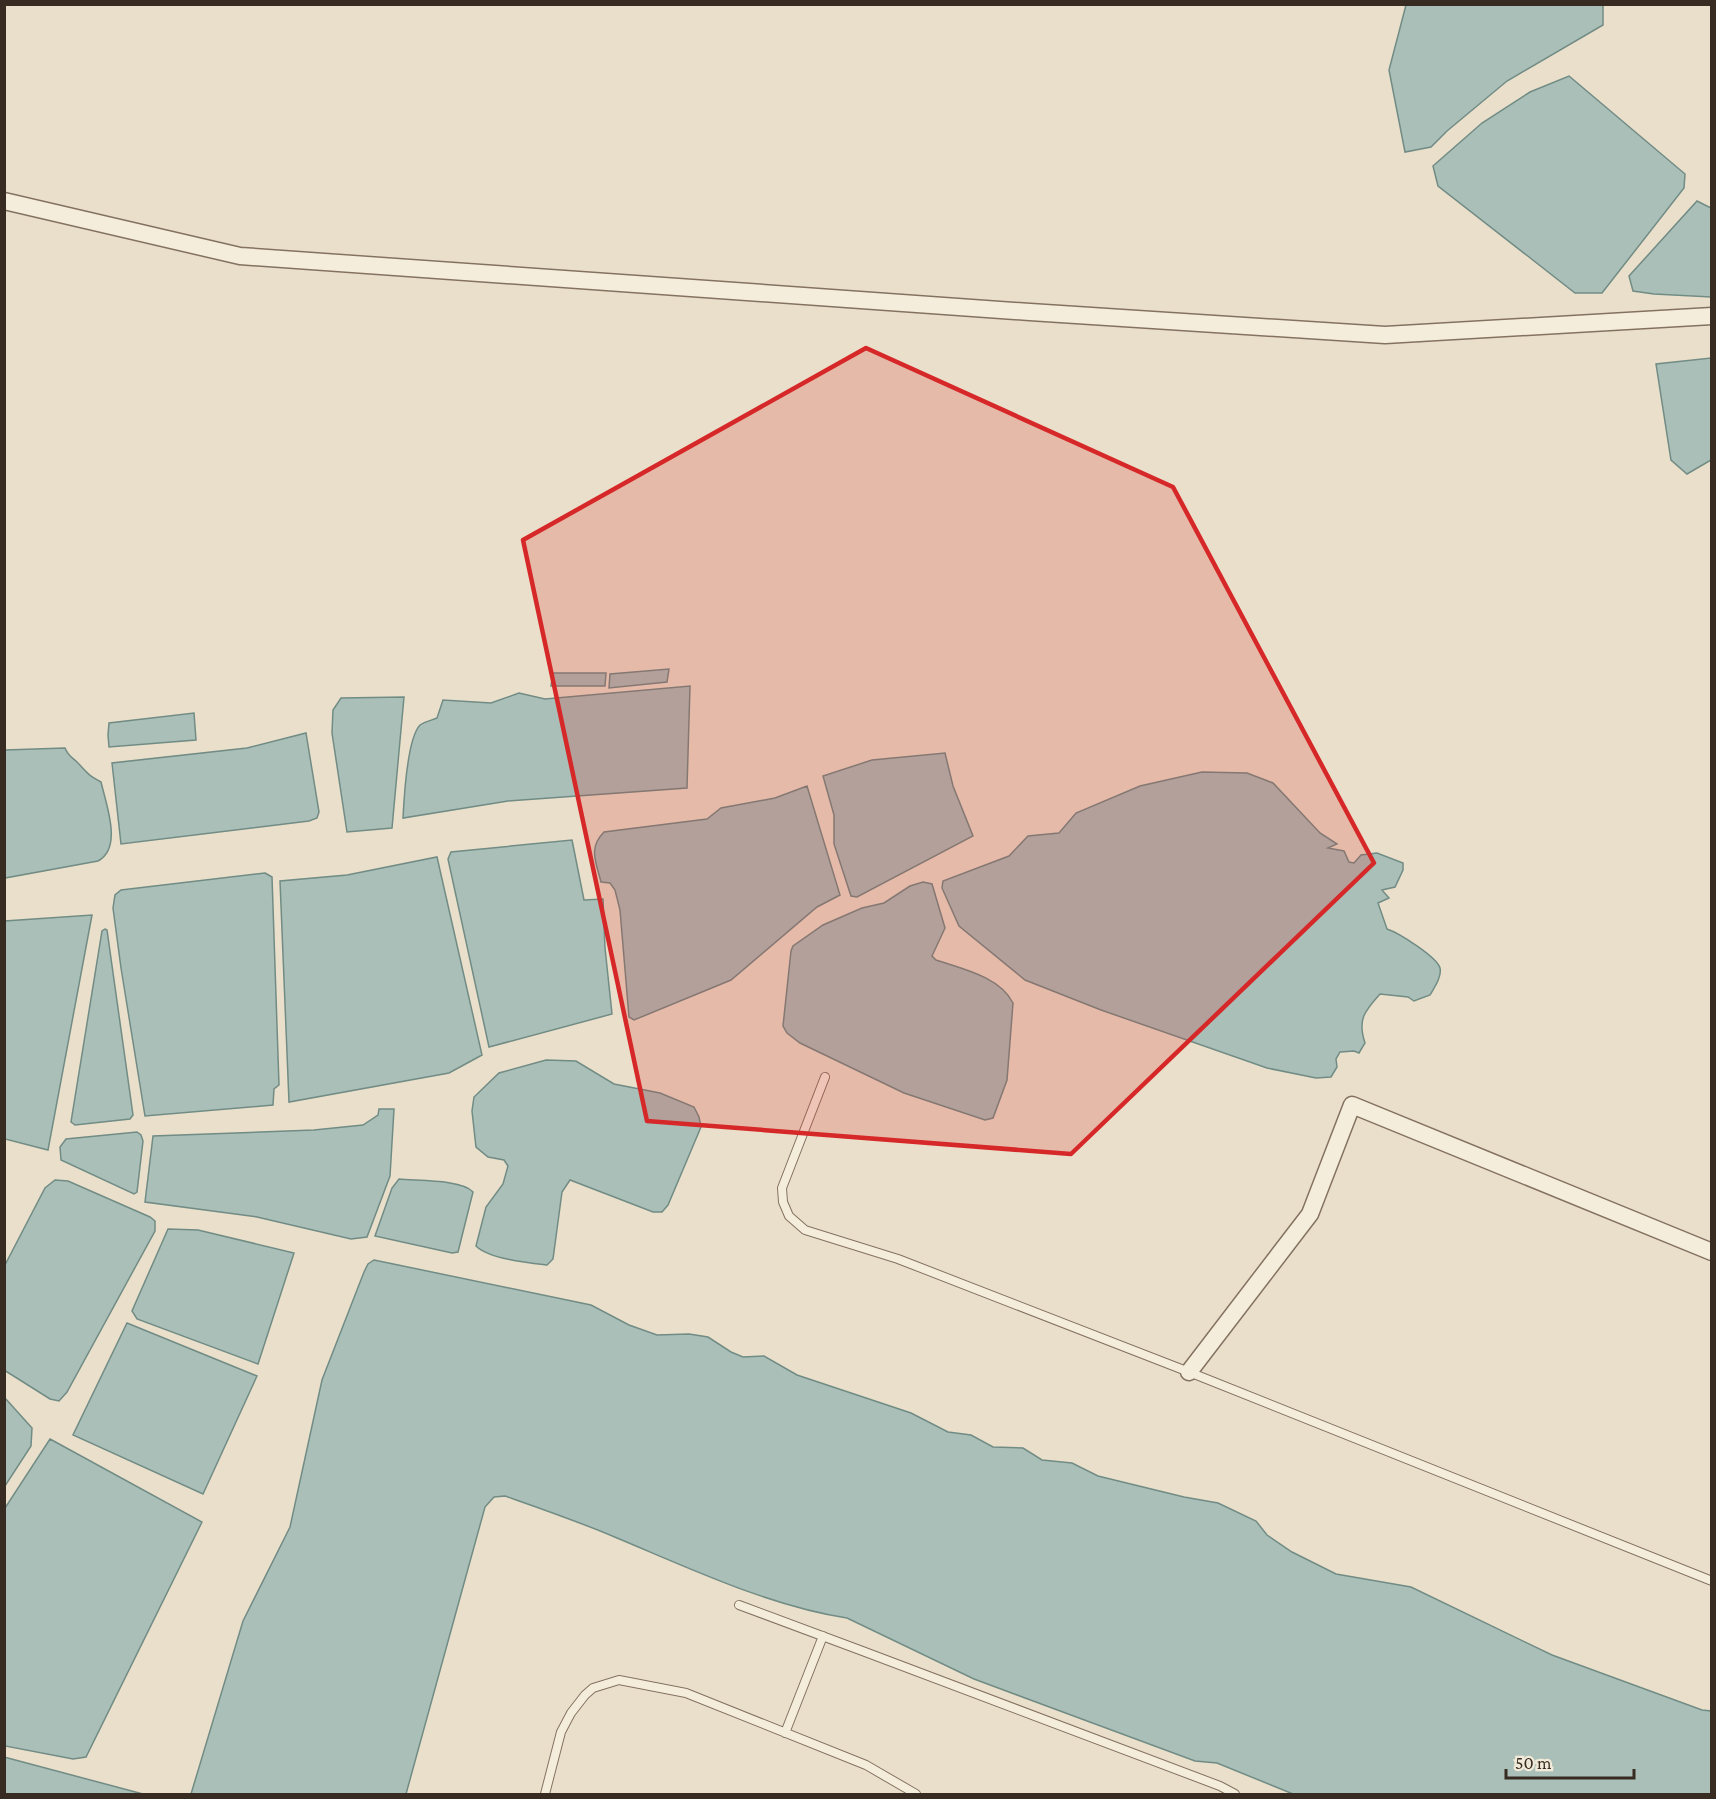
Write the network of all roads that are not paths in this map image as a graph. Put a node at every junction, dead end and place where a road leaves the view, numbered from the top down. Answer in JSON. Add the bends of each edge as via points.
{"nodes":[{"id":1,"x":4,"y":201,"type":"edge"},
{"id":2,"x":1712,"y":316,"type":"edge"},
{"id":3,"x":825,"y":1077,"type":"dead end"},
{"id":4,"x":1712,"y":1252,"type":"edge"},
{"id":5,"x":1189,"y":1372,"type":"junction"},
{"id":6,"x":1712,"y":1581,"type":"edge"},
{"id":7,"x":739,"y":1605,"type":"dead end"},
{"id":8,"x":823,"y":1636,"type":"junction"},
{"id":9,"x":785,"y":1733,"type":"junction"},
{"id":10,"x":545,"y":1794,"type":"edge"},
{"id":11,"x":916,"y":1794,"type":"edge"},
{"id":12,"x":1236,"y":1794,"type":"edge"}],
"edges":[{"from":1,"to":2,"type":"street","via":[[240,256],[1065,314],[1385,335]]},
{"from":3,"to":5,"type":"lane","via":[[782,1188],[789,1216],[805,1230],[898,1259]]},
{"from":4,"to":5,"type":"street","via":[[1352,1105],[1310,1214]]},
{"from":5,"to":6,"type":"lane"},
{"from":7,"to":8,"type":"lane"},
{"from":8,"to":9,"type":"lane"},
{"from":8,"to":12,"type":"lane"},
{"from":9,"to":10,"type":"lane","via":[[686,1693],[619,1680],[605,1683],[585,1695],[561,1732]]},
{"from":9,"to":11,"type":"lane","via":[[866,1765]]}]}
